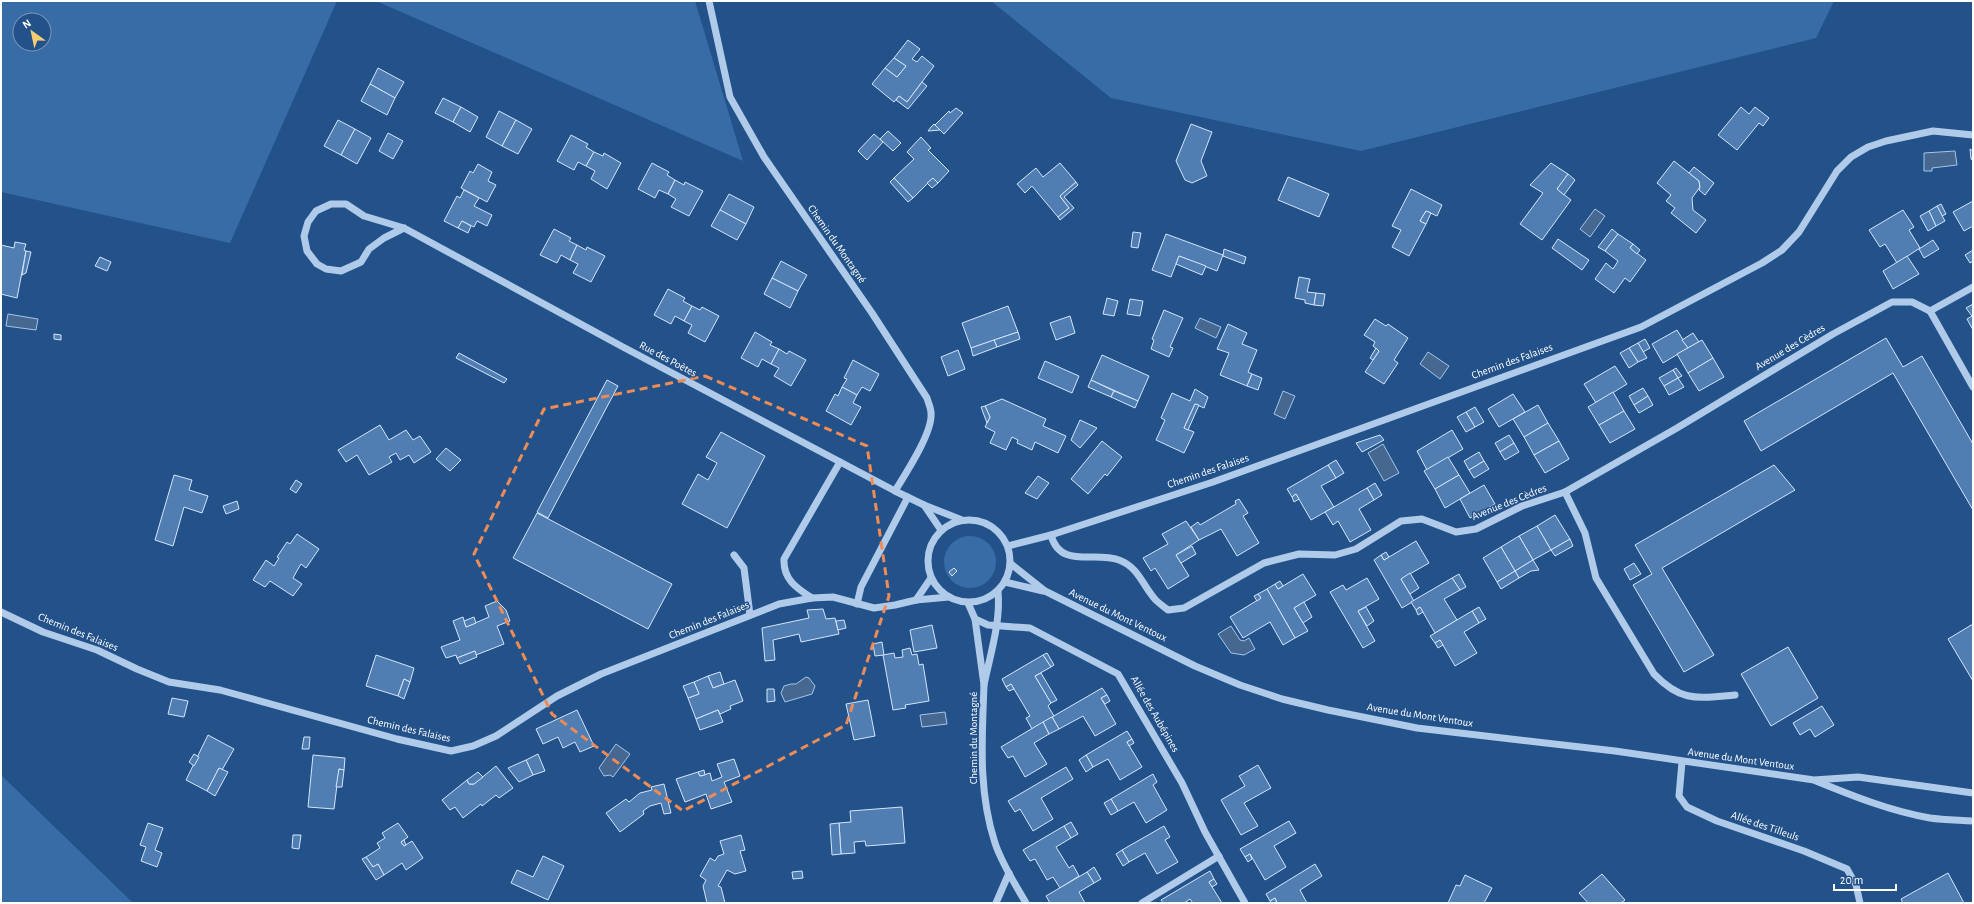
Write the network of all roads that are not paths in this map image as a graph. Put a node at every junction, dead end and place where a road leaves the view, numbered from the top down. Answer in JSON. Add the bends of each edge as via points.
{"nodes":[{"id":1,"x":709,"y":1,"type":"edge"},
{"id":2,"x":1973,"y":135,"type":"edge"},
{"id":3,"x":404,"y":228,"type":"junction"},
{"id":4,"x":1973,"y":287,"type":"edge"},
{"id":5,"x":1930,"y":312,"type":"junction"},
{"id":6,"x":1973,"y":387,"type":"edge"},
{"id":7,"x":840,"y":462,"type":"junction"},
{"id":8,"x":895,"y":491,"type":"junction"},
{"id":9,"x":1565,"y":492,"type":"junction"},
{"id":10,"x":908,"y":497,"type":"junction"},
{"id":11,"x":924,"y":505,"type":"junction"},
{"id":12,"x":962,"y":520,"type":"junction"},
{"id":13,"x":941,"y":530,"type":"junction"},
{"id":14,"x":1051,"y":535,"type":"junction"},
{"id":15,"x":1008,"y":546,"type":"junction"},
{"id":16,"x":734,"y":555,"type":"dead end"},
{"id":17,"x":1011,"y":564,"type":"junction"},
{"id":18,"x":931,"y":578,"type":"junction"},
{"id":19,"x":1005,"y":582,"type":"junction"},
{"id":20,"x":998,"y":591,"type":"junction"},
{"id":21,"x":1045,"y":591,"type":"junction"},
{"id":22,"x":812,"y":598,"type":"junction"},
{"id":23,"x":949,"y":598,"type":"junction"},
{"id":24,"x":916,"y":600,"type":"junction"},
{"id":25,"x":968,"y":603,"type":"junction"},
{"id":26,"x":857,"y":604,"type":"junction"},
{"id":27,"x":1,"y":612,"type":"edge"},
{"id":28,"x":750,"y":615,"type":"junction"},
{"id":29,"x":975,"y":618,"type":"junction"},
{"id":30,"x":996,"y":625,"type":"junction"},
{"id":31,"x":984,"y":685,"type":"junction"},
{"id":32,"x":1735,"y":696,"type":"dead end"},
{"id":33,"x":1682,"y":762,"type":"junction"},
{"id":34,"x":1814,"y":780,"type":"junction"},
{"id":35,"x":1973,"y":793,"type":"edge"},
{"id":36,"x":1973,"y":821,"type":"edge"},
{"id":37,"x":1219,"y":856,"type":"junction"},
{"id":38,"x":1009,"y":873,"type":"junction"},
{"id":39,"x":996,"y":903,"type":"edge"},
{"id":40,"x":1026,"y":903,"type":"edge"},
{"id":41,"x":1142,"y":903,"type":"edge"},
{"id":42,"x":1245,"y":903,"type":"edge"},
{"id":43,"x":1860,"y":903,"type":"edge"}],
"edges":[{"from":1,"to":8,"type":"street","name":"Chemin du Montagné","via":[[730,97],[764,157],[872,313],[926,398],[931,412],[929,427]]},
{"from":2,"to":14,"type":"street","name":"Chemin des Falaises","via":[[1933,131],[1868,147],[1851,157],[1837,171],[1799,232],[1782,250],[1641,327],[1213,482]]},
{"from":3,"to":3,"type":"street","name":"Rue des Poètes","via":[[364,216],[346,204],[331,204],[316,211],[308,222],[304,236],[307,251],[317,264],[326,269],[341,271],[361,262],[370,249],[384,238]]},
{"from":3,"to":7,"type":"street","name":"Rue des Poètes"},
{"from":4,"to":5,"type":"street"},
{"from":5,"to":6,"type":"street"},
{"from":5,"to":9,"type":"street","name":"Avenue des Cèdres","via":[[1912,302],[1892,302]]},
{"from":7,"to":8,"type":"street","name":"Rue des Poètes"},
{"from":7,"to":22,"type":"street","via":[[784,559],[784,570],[792,583]]},
{"from":8,"to":10,"type":"street","name":"Rue des Poètes"},
{"from":9,"to":14,"type":"street","name":"Avenue des Cèdres","via":[[1522,506],[1476,529],[1456,532],[1422,519],[1401,521],[1356,549],[1335,555],[1299,554],[1264,563],[1184,608],[1168,610],[1154,599],[1136,570],[1119,560],[1097,556],[1073,557],[1054,546]]},
{"from":9,"to":32,"type":"street","via":[[1585,534],[1596,578],[1654,674],[1666,687],[1693,698]]},
{"from":10,"to":11,"type":"street","name":"Rue des Poètes"},
{"from":10,"to":26,"type":"street","via":[[861,587]]},
{"from":11,"to":12,"type":"street","name":"Rue des Poètes"},
{"from":11,"to":13,"type":"street","name":"Rue des Poètes"},
{"from":12,"to":13,"type":"street"},
{"from":12,"to":15,"type":"street","via":[[984,522],[999,532]]},
{"from":13,"to":18,"type":"street","via":[[928,557]]},
{"from":14,"to":15,"type":"street","name":"Chemin des Falaises"},
{"from":15,"to":17,"type":"street"},
{"from":16,"to":28,"type":"street","via":[[744,568]]},
{"from":17,"to":19,"type":"street"},
{"from":17,"to":21,"type":"street","name":"Avenue du Mont Ventoux"},
{"from":18,"to":23,"type":"street","via":[[938,589]]},
{"from":18,"to":24,"type":"street"},
{"from":19,"to":20,"type":"street"},
{"from":19,"to":21,"type":"street","name":"Avenue du Mont Ventoux"},
{"from":20,"to":25,"type":"street","via":[[984,600]]},
{"from":20,"to":30,"type":"street","name":"Chemin du Montagné"},
{"from":21,"to":33,"type":"street","name":"Avenue du Mont Ventoux","via":[[1195,666],[1282,699],[1417,728],[1615,751]]},
{"from":22,"to":26,"type":"street","name":"Chemin des Falaises","via":[[833,597]]},
{"from":22,"to":28,"type":"street","name":"Chemin des Falaises","via":[[779,604]]},
{"from":23,"to":24,"type":"street","name":"Chemin des Falaises"},
{"from":23,"to":25,"type":"street"},
{"from":24,"to":26,"type":"street","name":"Chemin des Falaises","via":[[874,608]]},
{"from":25,"to":29,"type":"street","name":"Chemin du Montagné"},
{"from":27,"to":28,"type":"street","name":"Chemin des Falaises","via":[[43,632],[97,650],[137,670],[169,682],[220,690],[450,751],[473,746],[496,736],[557,696],[601,674]]},
{"from":29,"to":30,"type":"street","name":"Allée des Aubépines","via":[[988,625]]},
{"from":29,"to":31,"type":"street","name":"Chemin du Montagné"},
{"from":30,"to":31,"type":"street","name":"Chemin du Montagné"},
{"from":30,"to":37,"type":"street","name":"Allée des Aubépines","via":[[1030,628],[1118,674],[1182,783]]},
{"from":31,"to":38,"type":"street","name":"Chemin du Montagné","via":[[981,764],[984,794],[996,844]]},
{"from":33,"to":34,"type":"street","name":"Avenue du Mont Ventoux"},
{"from":33,"to":43,"type":"street","name":"Allée des Tilleuls","via":[[1679,796],[1687,807],[1717,821],[1847,869],[1856,885]]},
{"from":34,"to":35,"type":"street","name":"Avenue du Mont Ventoux","via":[[1858,778]]},
{"from":34,"to":36,"type":"street","name":"Avenue du Mont Ventoux","via":[[1871,803],[1903,812],[1931,818]]},
{"from":37,"to":41,"type":"street"},
{"from":37,"to":42,"type":"street","name":"Allée des Aubépines"},
{"from":38,"to":39,"type":"street"},
{"from":38,"to":40,"type":"street","name":"Chemin du Montagné"}]}
